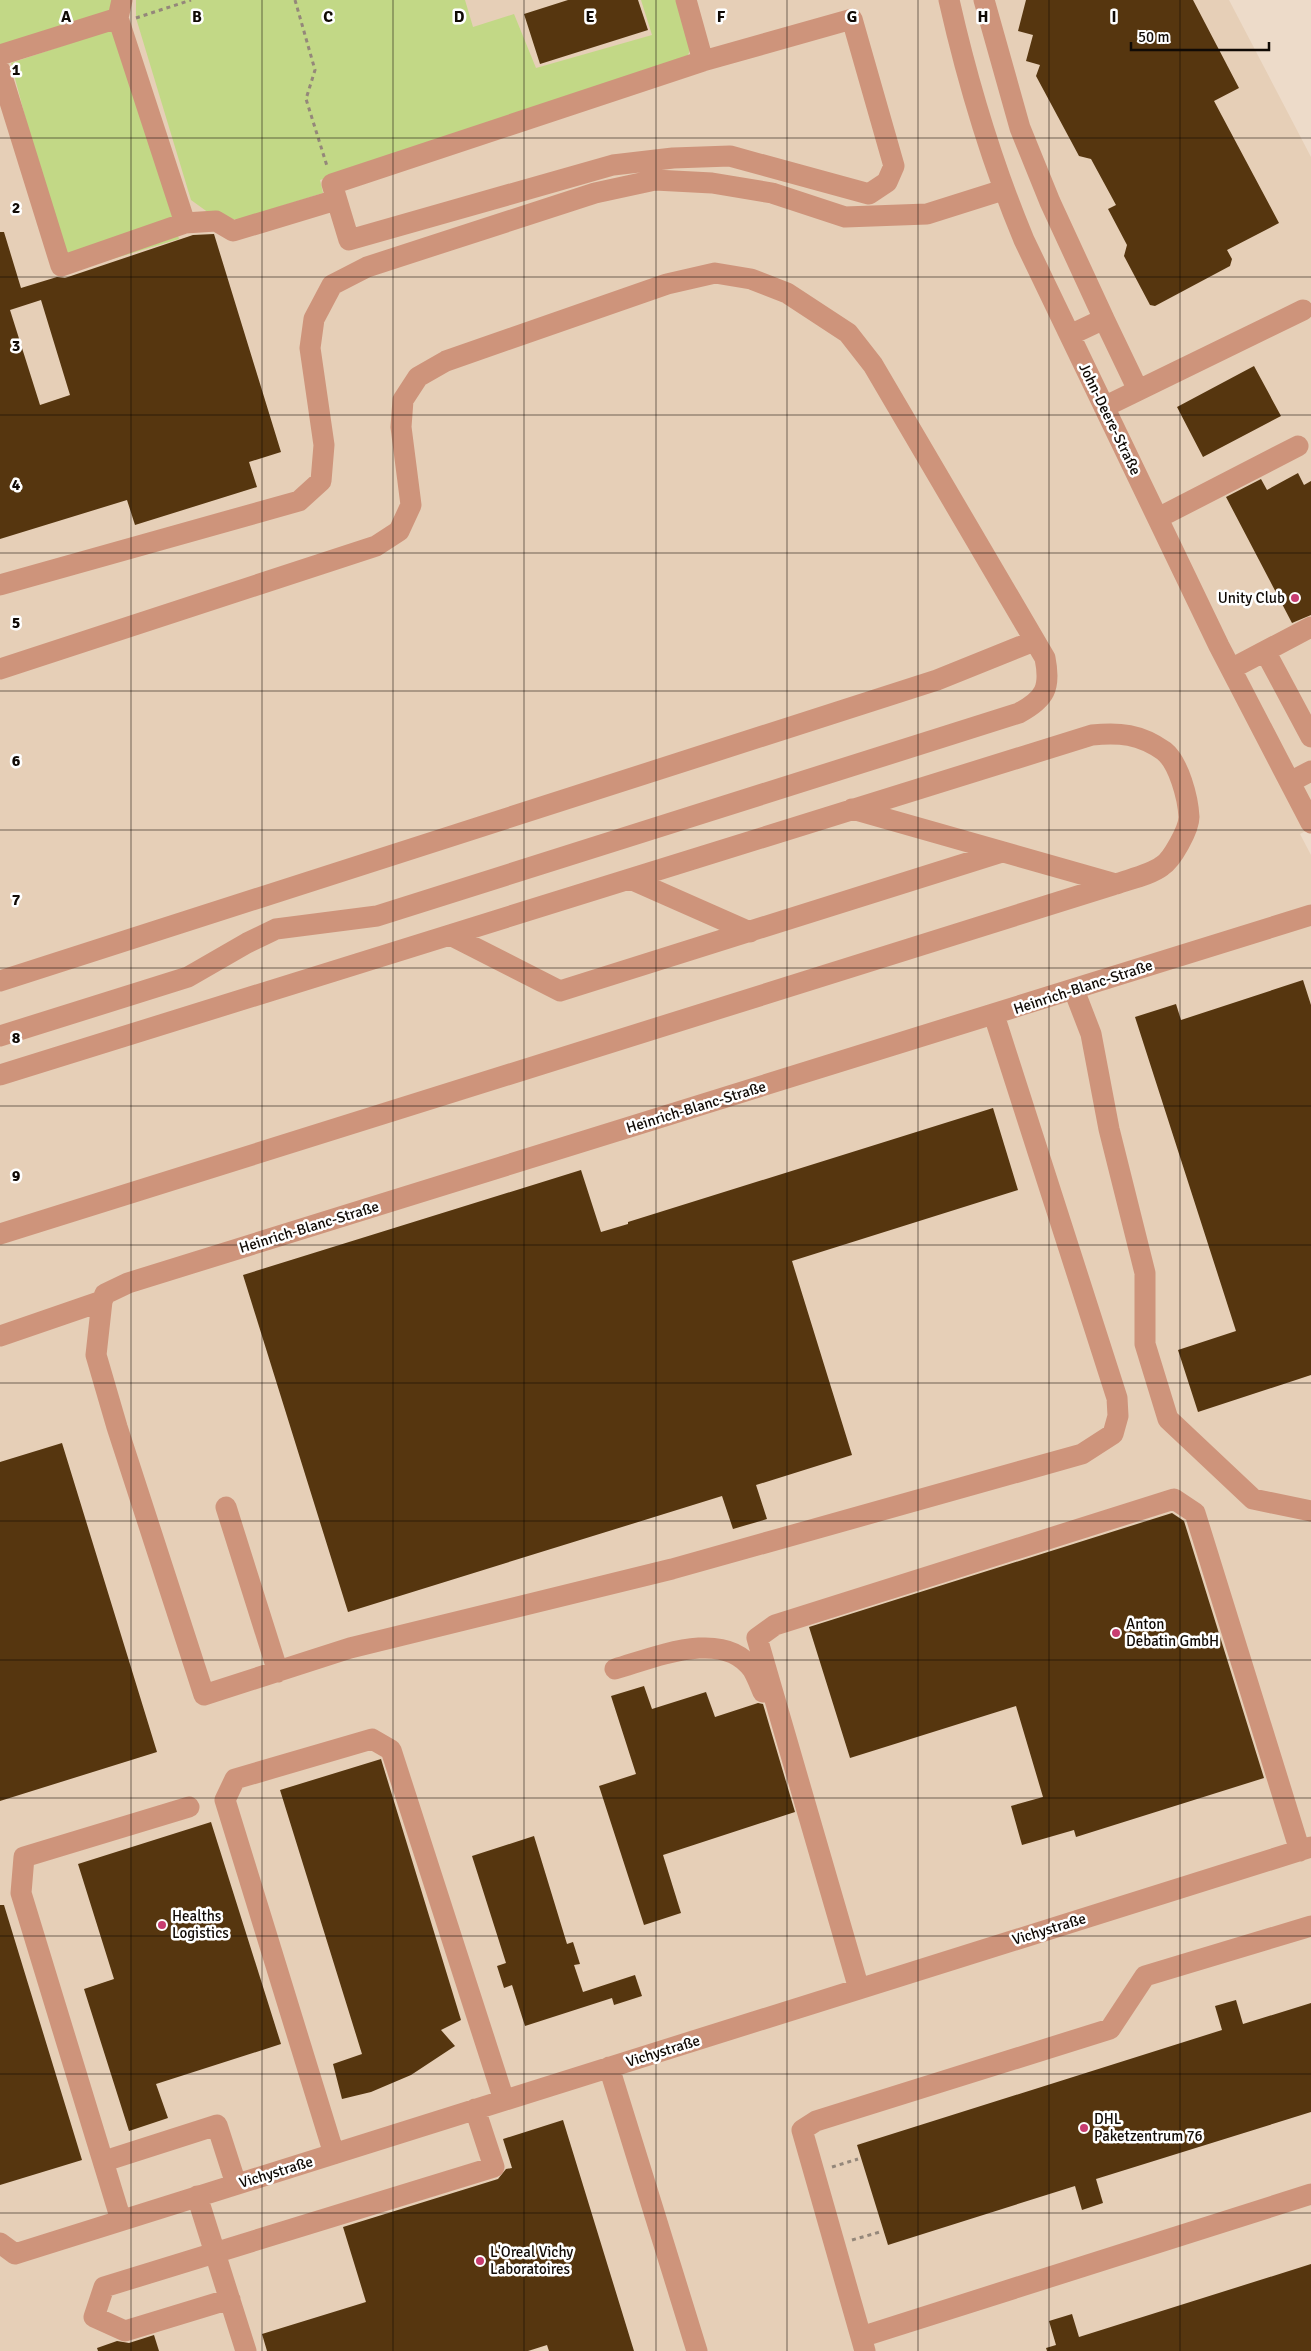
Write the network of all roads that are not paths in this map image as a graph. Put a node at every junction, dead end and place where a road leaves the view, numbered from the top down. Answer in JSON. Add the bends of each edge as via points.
{"nodes":[{"id":1,"x":686,"y":0,"type":"edge"},
{"id":2,"x":949,"y":0,"type":"edge"},
{"id":3,"x":984,"y":0,"type":"edge"},
{"id":4,"x":120,"y":9,"type":"edge"},
{"id":5,"x":0,"y":55,"type":"edge"},
{"id":6,"x":703,"y":61,"type":"junction"},
{"id":7,"x":0,"y":70,"type":"edge"},
{"id":8,"x":1003,"y":190,"type":"junction"},
{"id":9,"x":334,"y":192,"type":"junction"},
{"id":10,"x":185,"y":223,"type":"junction"},
{"id":11,"x":1303,"y":310,"type":"dead end"},
{"id":12,"x":1104,"y":319,"type":"junction"},
{"id":13,"x":1070,"y":335,"type":"junction"},
{"id":14,"x":1138,"y":390,"type":"junction"},
{"id":15,"x":1104,"y":407,"type":"junction"},
{"id":16,"x":1298,"y":446,"type":"dead end"},
{"id":17,"x":1158,"y":518,"type":"junction"},
{"id":18,"x":0,"y":584,"type":"edge"},
{"id":19,"x":1311,"y":627,"type":"edge"},
{"id":20,"x":1034,"y":640,"type":"junction"},
{"id":21,"x":1266,"y":651,"type":"junction"},
{"id":22,"x":0,"y":669,"type":"edge"},
{"id":23,"x":1231,"y":669,"type":"junction"},
{"id":24,"x":1311,"y":738,"type":"edge"},
{"id":25,"x":1311,"y":771,"type":"edge"},
{"id":26,"x":1290,"y":782,"type":"junction"},
{"id":27,"x":852,"y":809,"type":"junction"},
{"id":28,"x":1311,"y":823,"type":"edge"},
{"id":29,"x":1002,"y":852,"type":"junction"},
{"id":30,"x":630,"y":879,"type":"junction"},
{"id":31,"x":1116,"y":884,"type":"junction"},
{"id":32,"x":1311,"y":915,"type":"edge"},
{"id":33,"x":750,"y":932,"type":"junction"},
{"id":34,"x":450,"y":935,"type":"junction"},
{"id":35,"x":0,"y":981,"type":"edge"},
{"id":36,"x":1074,"y":990,"type":"junction"},
{"id":37,"x":994,"y":1015,"type":"junction"},
{"id":38,"x":0,"y":1036,"type":"edge"},
{"id":39,"x":0,"y":1075,"type":"edge"},
{"id":40,"x":0,"y":1234,"type":"edge"},
{"id":41,"x":102,"y":1309,"type":"junction"},
{"id":42,"x":0,"y":1336,"type":"edge"},
{"id":43,"x":226,"y":1507,"type":"dead end"},
{"id":44,"x":1311,"y":1511,"type":"edge"},
{"id":45,"x":615,"y":1669,"type":"dead end"},
{"id":46,"x":278,"y":1672,"type":"junction"},
{"id":47,"x":189,"y":1807,"type":"dead end"},
{"id":48,"x":1306,"y":1849,"type":"edge"},
{"id":49,"x":1311,"y":1926,"type":"edge"},
{"id":50,"x":854,"y":1991,"type":"junction"},
{"id":51,"x":609,"y":2067,"type":"junction"},
{"id":52,"x":504,"y":2100,"type":"junction"},
{"id":53,"x":475,"y":2109,"type":"junction"},
{"id":54,"x":334,"y":2154,"type":"junction"},
{"id":55,"x":114,"y":2158,"type":"dead end"},
{"id":56,"x":236,"y":2184,"type":"junction"},
{"id":57,"x":1311,"y":2194,"type":"edge"},
{"id":58,"x":197,"y":2196,"type":"junction"},
{"id":59,"x":121,"y":2220,"type":"junction"},
{"id":60,"x":7,"y":2248,"type":"edge"},
{"id":61,"x":215,"y":2252,"type":"junction"},
{"id":62,"x":230,"y":2299,"type":"junction"},
{"id":63,"x":863,"y":2344,"type":"edge"},
{"id":64,"x":246,"y":2351,"type":"edge"},
{"id":65,"x":697,"y":2351,"type":"edge"}],
"edges":[{"from":1,"to":6,"type":"street"},
{"from":2,"to":8,"type":"street","name":"John-Deere-Straße","via":[[971,95]]},
{"from":3,"to":12,"type":"street","via":[[1020,128]]},
{"from":4,"to":5,"type":"street"},
{"from":4,"to":10,"type":"street"},
{"from":6,"to":9,"type":"street"},
{"from":6,"to":9,"type":"street","via":[[852,18],[894,166],[887,182],[869,194],[730,156],[665,159],[613,165],[348,240]]},
{"from":7,"to":10,"type":"street","via":[[61,266]]},
{"from":8,"to":13,"type":"street","name":"John-Deere-Straße"},
{"from":8,"to":18,"type":"street","via":[[927,214],[845,217],[772,193],[712,183],[655,180],[595,193],[367,267],[332,285],[314,319],[310,348],[324,445],[321,481],[299,500]]},
{"from":9,"to":10,"type":"street","via":[[233,231],[216,221]]},
{"from":11,"to":14,"type":"street"},
{"from":12,"to":13,"type":"street"},
{"from":12,"to":14,"type":"street"},
{"from":13,"to":15,"type":"street","name":"John-Deere-Straße"},
{"from":14,"to":15,"type":"street"},
{"from":15,"to":17,"type":"street","name":"John-Deere-Straße"},
{"from":16,"to":17,"type":"street"},
{"from":17,"to":23,"type":"street","name":"John-Deere-Straße"},
{"from":19,"to":21,"type":"street"},
{"from":20,"to":22,"type":"street","via":[[873,365],[848,333],[788,293],[751,280],[715,273],[667,284],[446,361],[418,377],[403,400],[401,427],[411,505],[400,531],[376,546]]},
{"from":20,"to":35,"type":"street","via":[[937,680]]},
{"from":20,"to":38,"type":"street","via":[[1045,658],[1046,687],[1036,703],[1019,713],[377,916],[276,929],[188,977]]},
{"from":21,"to":23,"type":"street"},
{"from":21,"to":24,"type":"street"},
{"from":23,"to":26,"type":"street","name":"John-Deere-Straße"},
{"from":25,"to":26,"type":"street"},
{"from":26,"to":28,"type":"street","name":"John-Deere-Straße"},
{"from":27,"to":29,"type":"street"},
{"from":27,"to":30,"type":"street"},
{"from":27,"to":31,"type":"street","via":[[1092,735],[1118,732],[1144,739],[1165,752],[1181,776],[1189,818],[1181,842],[1163,866]]},
{"from":29,"to":31,"type":"street"},
{"from":29,"to":33,"type":"street"},
{"from":30,"to":33,"type":"street"},
{"from":30,"to":34,"type":"street"},
{"from":31,"to":40,"type":"street"},
{"from":32,"to":36,"type":"street","name":"Heinrich-Blanc-Straße"},
{"from":33,"to":34,"type":"street","via":[[560,991]]},
{"from":34,"to":39,"type":"street"},
{"from":36,"to":37,"type":"street","name":"Heinrich-Blanc-Straße"},
{"from":36,"to":44,"type":"street","via":[[1091,1034],[1109,1129],[1145,1273],[1145,1344],[1168,1419],[1254,1499]]},
{"from":37,"to":41,"type":"street","name":"Heinrich-Blanc-Straße","via":[[128,1283],[106,1294]]},
{"from":37,"to":46,"type":"street","via":[[1117,1398],[1118,1416],[1113,1434],[1097,1446],[1072,1456],[672,1569],[350,1648]]},
{"from":41,"to":42,"type":"street","name":"Heinrich-Blanc-Straße"},
{"from":41,"to":46,"type":"street","via":[[96,1354],[204,1695]]},
{"from":43,"to":46,"type":"street"},
{"from":45,"to":50,"type":"street","via":[[693,1648],[720,1648],[740,1658],[753,1670],[763,1693]]},
{"from":47,"to":59,"type":"street","via":[[24,1857],[21,1893]]},
{"from":48,"to":50,"type":"street","name":"Vichystraße"},
{"from":48,"to":50,"type":"street","via":[[1195,1513],[1174,1499],[775,1625],[757,1638]]},
{"from":49,"to":63,"type":"street","via":[[1145,1976],[1110,2028],[816,2121],[802,2130]]},
{"from":50,"to":51,"type":"street","name":"Vichystraße"},
{"from":51,"to":52,"type":"street","name":"Vichystraße"},
{"from":51,"to":65,"type":"street"},
{"from":52,"to":53,"type":"street","name":"Vichystraße"},
{"from":52,"to":54,"type":"street","via":[[392,1750],[372,1739],[235,1779],[225,1800]]},
{"from":53,"to":54,"type":"street","name":"Vichystraße"},
{"from":53,"to":61,"type":"street","via":[[494,2167]]},
{"from":54,"to":56,"type":"street","name":"Vichystraße"},
{"from":55,"to":56,"type":"street","via":[[216,2125]]},
{"from":56,"to":58,"type":"street","name":"Vichystraße"},
{"from":57,"to":63,"type":"street"},
{"from":58,"to":59,"type":"street","name":"Vichystraße"},
{"from":58,"to":61,"type":"street"},
{"from":59,"to":60,"type":"street","name":"Vichystraße"},
{"from":61,"to":62,"type":"street"},
{"from":61,"to":62,"type":"street","via":[[104,2287],[94,2317],[126,2331]]},
{"from":62,"to":64,"type":"street"}]}
